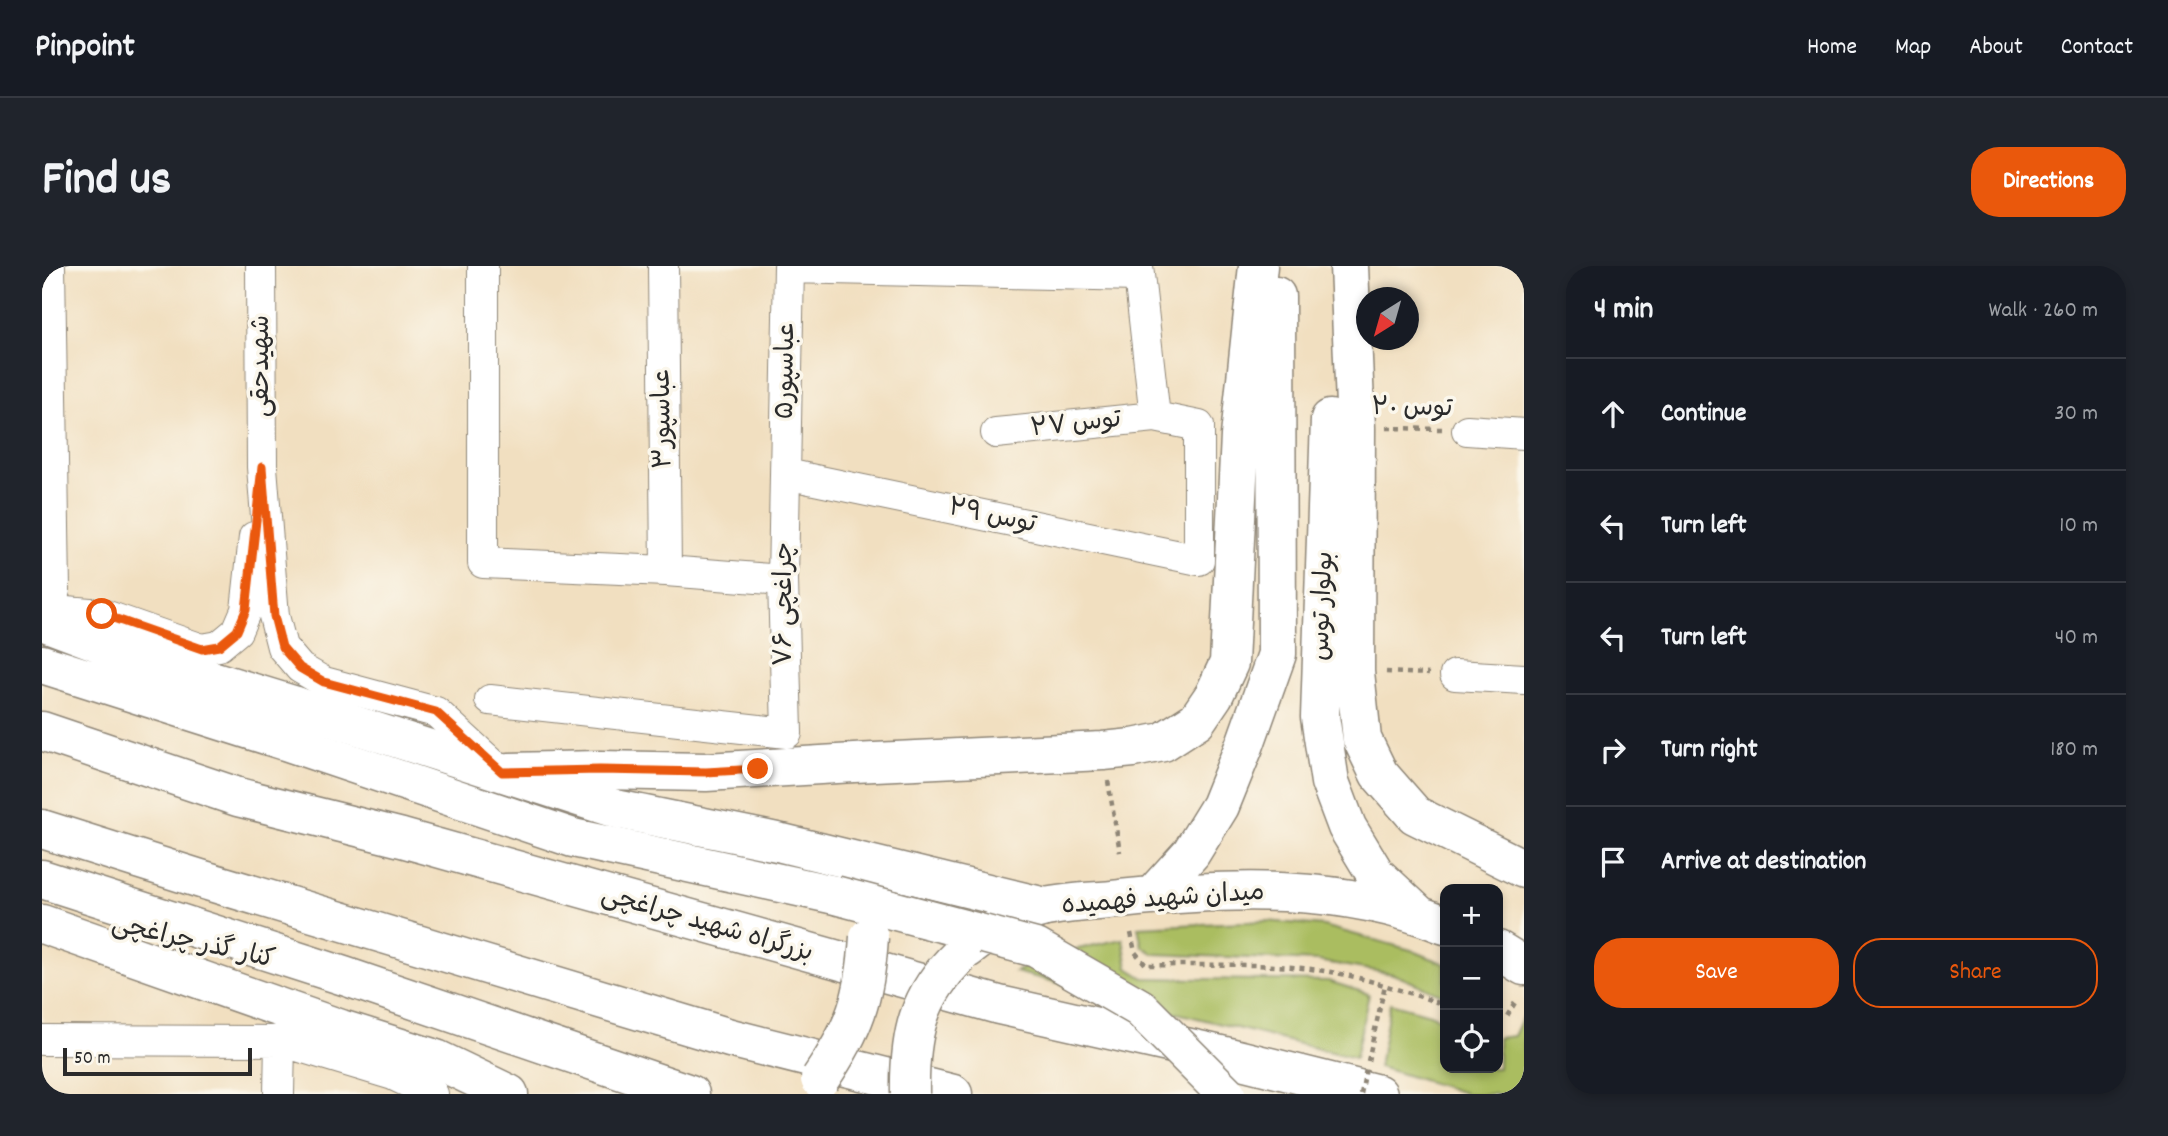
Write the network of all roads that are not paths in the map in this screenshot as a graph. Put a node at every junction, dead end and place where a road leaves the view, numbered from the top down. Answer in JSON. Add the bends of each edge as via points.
{"nodes":[{"id":1,"x":50,"y":266,"type":"edge"},
{"id":2,"x":261,"y":266,"type":"edge"},
{"id":3,"x":483,"y":266,"type":"edge"},
{"id":4,"x":663,"y":266,"type":"edge"},
{"id":5,"x":1258,"y":266,"type":"edge"},
{"id":6,"x":1276,"y":266,"type":"edge"},
{"id":7,"x":1336,"y":266,"type":"edge"},
{"id":8,"x":1349,"y":266,"type":"edge"},
{"id":9,"x":789,"y":267,"type":"edge"},
{"id":10,"x":1138,"y":271,"type":"edge"},
{"id":11,"x":1155,"y":417,"type":"junction"},
{"id":12,"x":1467,"y":430,"type":"road end"},
{"id":13,"x":996,"y":433,"type":"dead end"},
{"id":14,"x":1524,"y":434,"type":"edge"},
{"id":15,"x":262,"y":467,"type":"junction"},
{"id":16,"x":786,"y":474,"type":"junction"},
{"id":17,"x":1199,"y":560,"type":"joint"},
{"id":18,"x":666,"y":571,"type":"junction"},
{"id":19,"x":783,"y":580,"type":"junction"},
{"id":20,"x":46,"y":607,"type":"edge"},
{"id":21,"x":42,"y":664,"type":"edge"},
{"id":22,"x":1455,"y":675,"type":"road end"},
{"id":23,"x":1524,"y":679,"type":"edge"},
{"id":24,"x":490,"y":700,"type":"dead end"},
{"id":25,"x":42,"y":731,"type":"edge"},
{"id":26,"x":502,"y":772,"type":"junction"},
{"id":27,"x":42,"y":829,"type":"edge"},
{"id":28,"x":854,"y":862,"type":"junction"},
{"id":29,"x":1524,"y":869,"type":"edge"},
{"id":30,"x":42,"y":879,"type":"edge"},
{"id":31,"x":1152,"y":896,"type":"junction"},
{"id":32,"x":1045,"y":907,"type":"junction"},
{"id":33,"x":42,"y":909,"type":"edge"},
{"id":34,"x":1432,"y":920,"type":"edge"},
{"id":35,"x":42,"y":923,"type":"edge"},
{"id":36,"x":1503,"y":958,"type":"edge"},
{"id":37,"x":344,"y":976,"type":"junction"},
{"id":38,"x":1520,"y":984,"type":"edge"},
{"id":39,"x":42,"y":1040,"type":"edge"},
{"id":40,"x":280,"y":1041,"type":"junction"},
{"id":41,"x":1372,"y":1081,"type":"edge"},
{"id":42,"x":812,"y":1086,"type":"edge"},
{"id":43,"x":279,"y":1094,"type":"edge"},
{"id":44,"x":433,"y":1094,"type":"edge"},
{"id":45,"x":509,"y":1094,"type":"edge"},
{"id":46,"x":690,"y":1094,"type":"edge"},
{"id":47,"x":911,"y":1094,"type":"edge"},
{"id":48,"x":953,"y":1094,"type":"edge"},
{"id":49,"x":1226,"y":1094,"type":"edge"}],
"edges":[{"from":1,"to":20,"type":"street"},
{"from":2,"to":15,"type":"street","name":"شهیدحقی"},
{"from":3,"to":18,"type":"street","via":[[483,563]]},
{"from":4,"to":18,"type":"street","name":"عباسپور۳"},
{"from":5,"to":26,"type":"main road","via":[[1240,436],[1229,663],[1197,720],[1163,742],[1103,751],[706,772]]},
{"from":6,"to":31,"type":"main road","name":"بولوار توس","via":[[1277,654],[1220,806],[1191,853]]},
{"from":7,"to":34,"type":"main road","name":"بولوار توس","via":[[1320,716],[1330,782],[1347,827],[1377,875]]},
{"from":8,"to":29,"type":"main road","via":[[1356,428],[1355,671],[1362,739],[1379,774],[1415,815]]},
{"from":9,"to":10,"type":"street"},
{"from":9,"to":16,"type":"street","name":"عباسپور۵"},
{"from":10,"to":11,"type":"street"},
{"from":11,"to":13,"type":"street","name":"توس ۲۷"},
{"from":11,"to":17,"type":"street","name":"توس ۲۷","via":[[1199,426]]},
{"from":12,"to":14,"type":"street"},
{"from":15,"to":20,"type":"street","via":[[246,610],[237,631],[219,646],[202,649],[102,614]]},
{"from":15,"to":26,"type":"street","via":[[274,616],[282,647],[300,668],[324,682],[436,712]]},
{"from":16,"to":17,"type":"street","name":"توس ۲۹"},
{"from":16,"to":19,"type":"street","name":"چراغچی ۷۶"},
{"from":18,"to":19,"type":"street"},
{"from":19,"to":24,"type":"street","name":"چراغچی ۷۶","via":[[787,733]]},
{"from":20,"to":26,"type":"main road","via":[[146,660]]},
{"from":21,"to":49,"type":"main road","bridge":true,"via":[[573,838],[835,895],[1036,948],[1140,1008]]},
{"from":22,"to":23,"type":"street"},
{"from":25,"to":41,"type":"main road","name":"بزرگراه شهید چراغچی","via":[[238,797],[402,838],[999,1005],[1221,1055]]},
{"from":26,"to":28,"type":"main road","via":[[615,809]]},
{"from":27,"to":48,"type":"main road","via":[[730,1038]]},
{"from":28,"to":32,"type":"main road"},
{"from":28,"to":42,"type":"main road","bridge":true,"via":[[865,899],[867,975],[842,1048]]},
{"from":30,"to":37,"type":"main road"},
{"from":31,"to":32,"type":"main road","name":"میدان شهید فهمیده"},
{"from":31,"to":34,"type":"main road","name":"میدان شهید فهمیده","via":[[1272,892],[1337,896]]},
{"from":32,"to":47,"type":"main road","name":"میدان شهید فهمیده","bridge":true,"via":[[992,929],[942,972],[920,1008],[912,1041]]},
{"from":33,"to":37,"type":"main road","name":"کنار گذر چراغچی"},
{"from":35,"to":45,"type":"main road","via":[[436,1059]]},
{"from":36,"to":38,"type":"main road"},
{"from":37,"to":46,"type":"main road"},
{"from":39,"to":40,"type":"street"},
{"from":40,"to":43,"type":"street"},
{"from":40,"to":44,"type":"street","via":[[393,1075]]}]}
